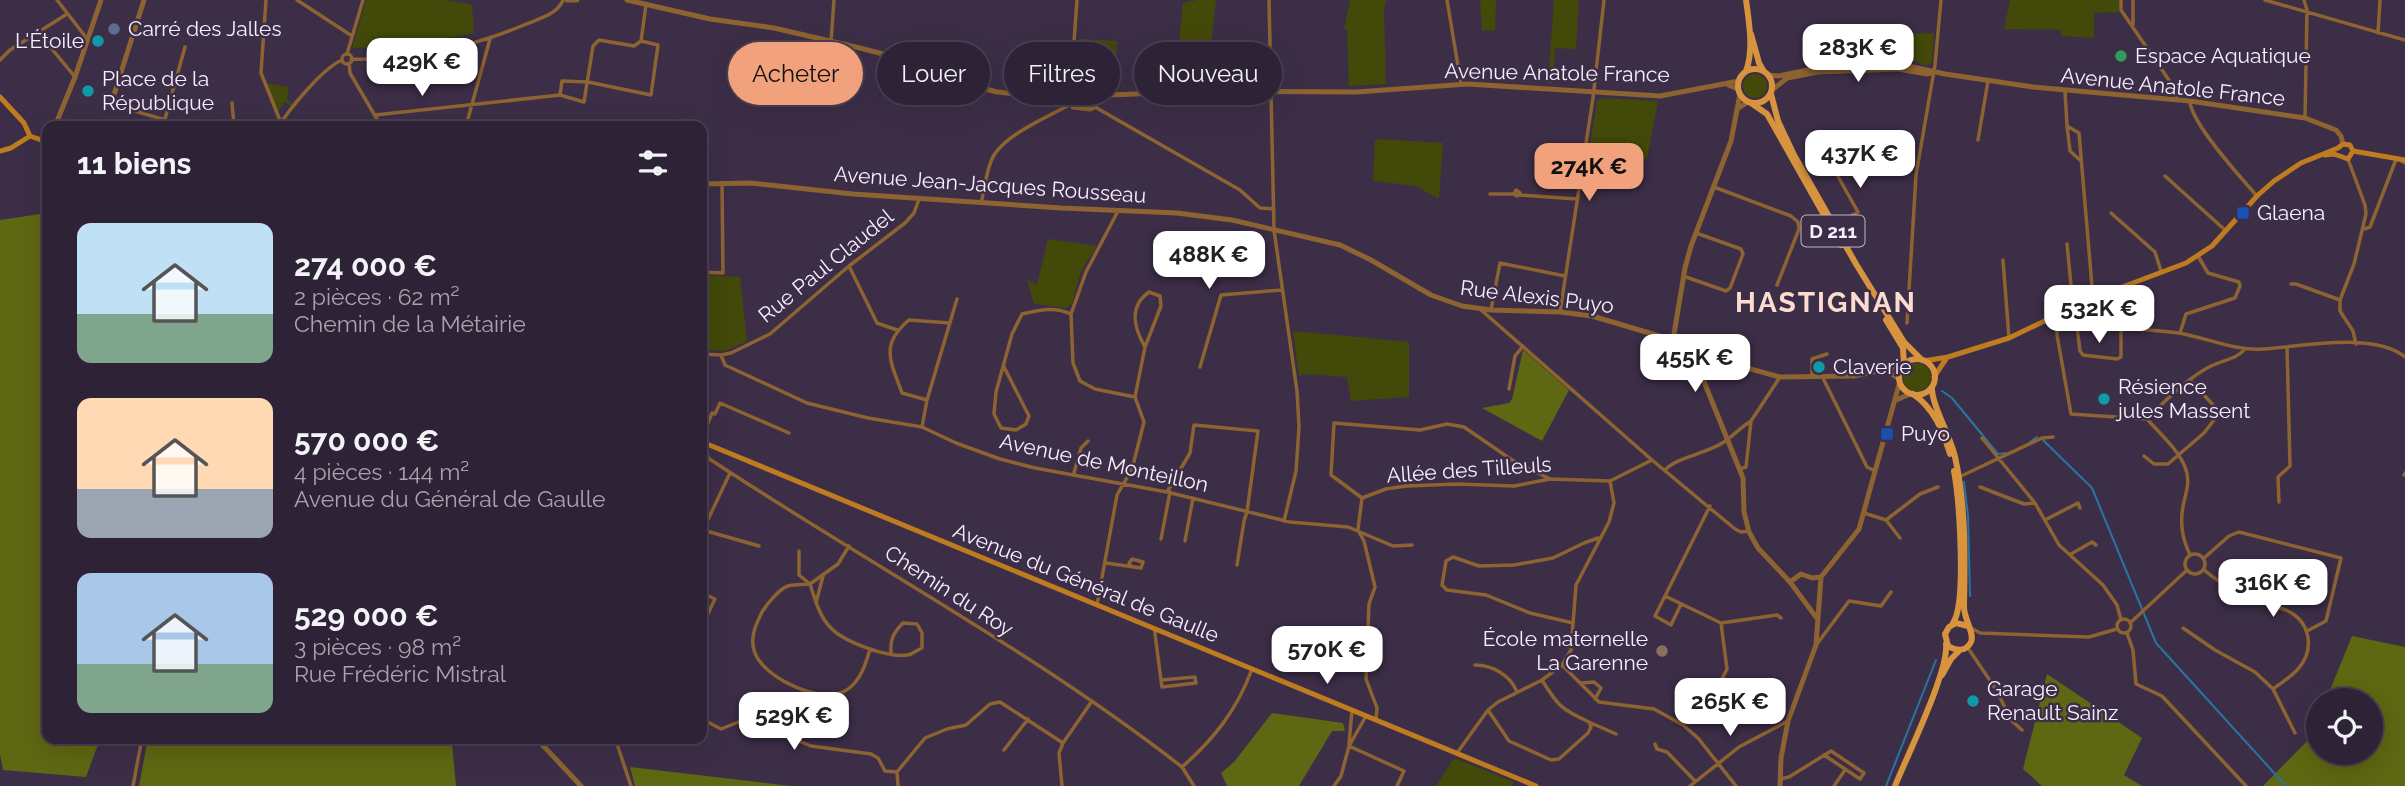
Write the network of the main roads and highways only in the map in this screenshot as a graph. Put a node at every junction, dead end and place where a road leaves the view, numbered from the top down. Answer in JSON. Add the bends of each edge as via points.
{"nodes":[{"id":1,"x":1746,"y":0,"type":"edge"},
{"id":2,"x":1750,"y":33,"type":"junction"},
{"id":3,"x":1745,"y":72,"type":"junction"},
{"id":4,"x":1766,"y":73,"type":"junction"},
{"id":5,"x":1772,"y":92,"type":"junction"},
{"id":6,"x":0,"y":97,"type":"edge"},
{"id":7,"x":1750,"y":103,"type":"junction"},
{"id":8,"x":30,"y":136,"type":"junction"},
{"id":9,"x":42,"y":140,"type":"edge"},
{"id":10,"x":2340,"y":149,"type":"junction"},
{"id":11,"x":0,"y":151,"type":"edge"},
{"id":12,"x":2353,"y":151,"type":"junction"},
{"id":13,"x":2403,"y":161,"type":"edge"},
{"id":14,"x":1948,"y":357,"type":"junction"},
{"id":15,"x":1923,"y":361,"type":"junction"},
{"id":16,"x":1904,"y":366,"type":"junction"},
{"id":17,"x":1934,"y":377,"type":"junction"},
{"id":18,"x":1931,"y":387,"type":"junction"},
{"id":19,"x":1912,"y":394,"type":"junction"},
{"id":20,"x":707,"y":443,"type":"edge"},
{"id":21,"x":1952,"y":624,"type":"junction"},
{"id":22,"x":1968,"y":627,"type":"junction"},
{"id":23,"x":1946,"y":643,"type":"junction"},
{"id":24,"x":1966,"y":647,"type":"junction"},
{"id":25,"x":1936,"y":686,"type":"junction"},
{"id":26,"x":1524,"y":783,"type":"edge"},
{"id":27,"x":1536,"y":786,"type":"edge"},
{"id":28,"x":1895,"y":786,"type":"edge"}],
"edges":[{"from":1,"to":2,"type":"main road"},
{"from":2,"to":3,"type":"main road"},
{"from":2,"to":4,"type":"main road"},
{"from":3,"to":4,"type":"main road"},
{"from":3,"to":7,"type":"main road","via":[[1739,88]]},
{"from":4,"to":5,"type":"main road"},
{"from":5,"to":7,"type":"main road","via":[[1763,102]]},
{"from":5,"to":15,"type":"main road","number":"D 211","via":[[1783,134],[1904,342]]},
{"from":6,"to":8,"type":"main road"},
{"from":7,"to":16,"type":"main road","number":"D 211","via":[[1767,114],[1903,348]]},
{"from":8,"to":9,"type":"main road"},
{"from":8,"to":11,"type":"main road"},
{"from":10,"to":12,"type":"main road","via":[[2350,145]]},
{"from":10,"to":12,"type":"main road","via":[[2348,159]]},
{"from":10,"to":14,"type":"main road","via":[[2286,172],[2198,256],[2093,298],[2056,321]]},
{"from":12,"to":13,"type":"main road"},
{"from":14,"to":15,"type":"main road"},
{"from":14,"to":17,"type":"main road"},
{"from":15,"to":16,"type":"main road","via":[[1912,360]]},
{"from":15,"to":17,"type":"main road"},
{"from":16,"to":19,"type":"main road","via":[[1899,380]]},
{"from":17,"to":18,"type":"main road"},
{"from":18,"to":19,"type":"main road","via":[[1923,394]]},
{"from":18,"to":22,"type":"main road","via":[[1959,477]]},
{"from":19,"to":21,"type":"main road","via":[[1940,426],[1955,476],[1960,589]]},
{"from":20,"to":26,"type":"main road","name":"Avenue du Général de Gaulle"},
{"from":21,"to":22,"type":"main road"},
{"from":21,"to":23,"type":"main road","via":[[1946,630]]},
{"from":22,"to":24,"type":"main road","via":[[1972,634]]},
{"from":23,"to":24,"type":"main road","via":[[1952,648]]},
{"from":23,"to":25,"type":"main road"},
{"from":24,"to":25,"type":"main road","via":[[1951,659]]},
{"from":25,"to":28,"type":"main road"},
{"from":26,"to":27,"type":"main road","name":"Avenue du Général de Gaulle"}]}
